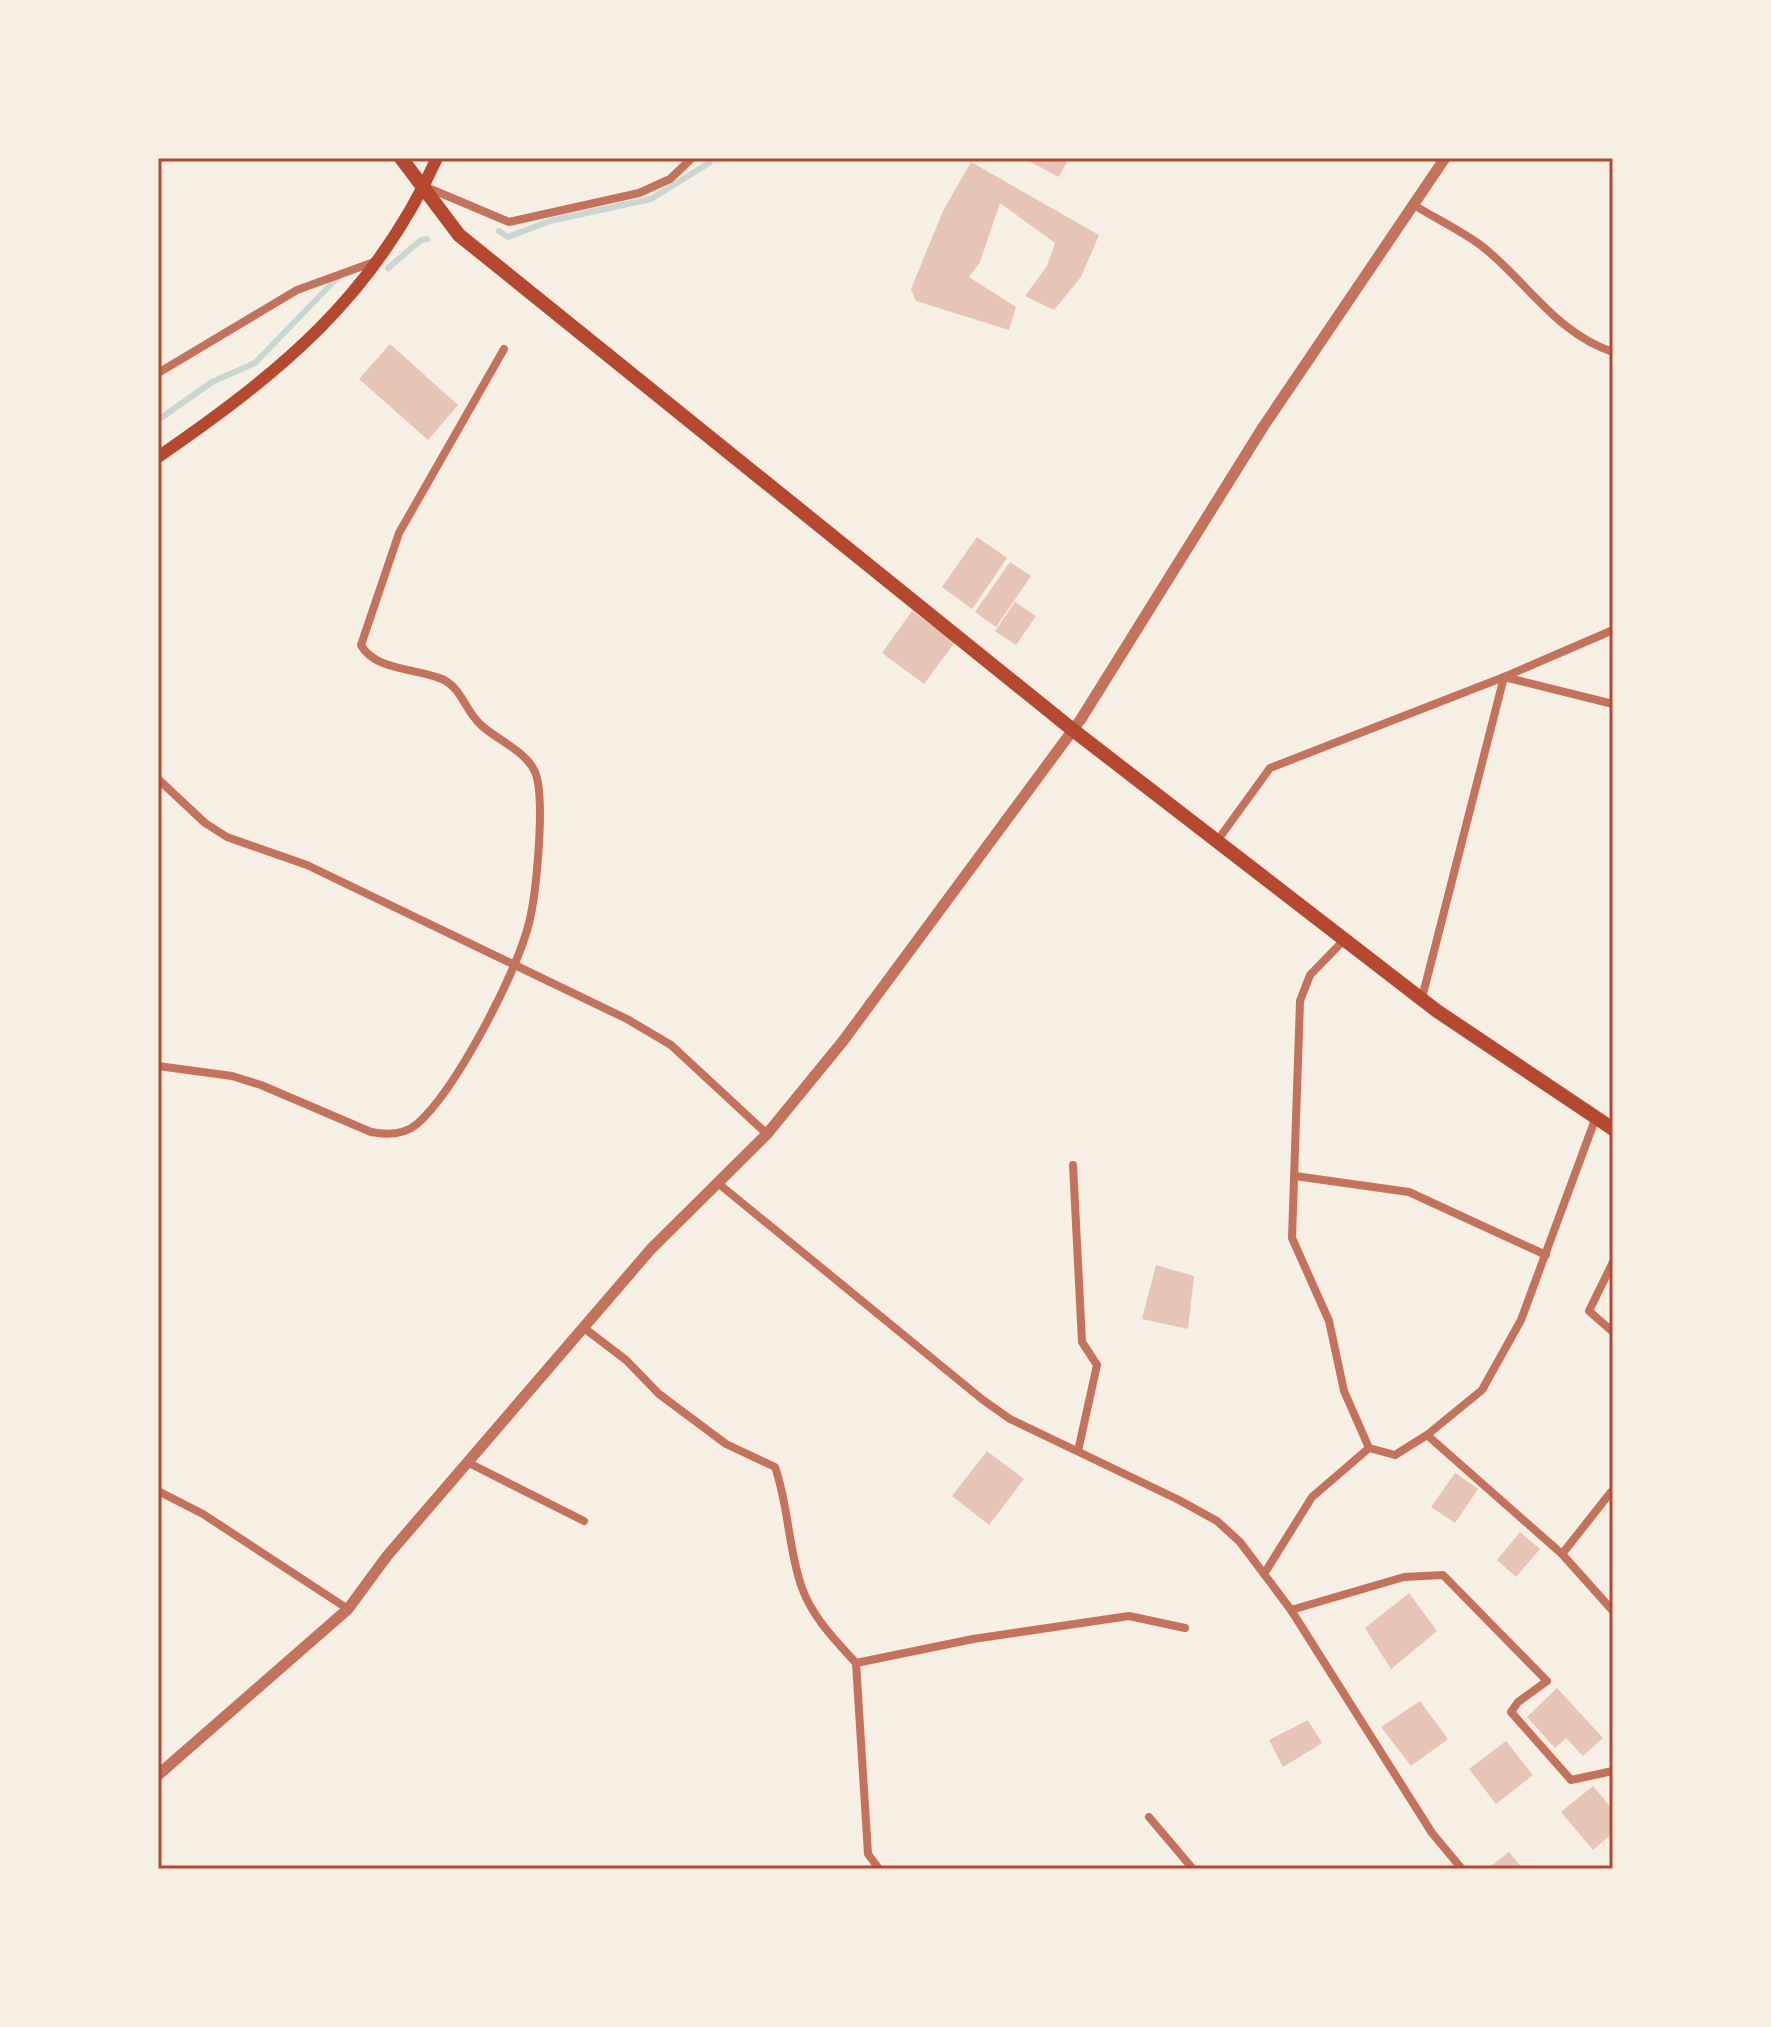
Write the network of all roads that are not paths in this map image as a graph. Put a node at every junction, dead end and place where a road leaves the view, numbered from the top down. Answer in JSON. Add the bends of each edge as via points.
{"nodes":[{"id":1,"x":401,"y":158,"type":"edge"},
{"id":2,"x":437,"y":158,"type":"edge"},
{"id":3,"x":692,"y":158,"type":"edge"},
{"id":4,"x":1445,"y":158,"type":"edge"},
{"id":5,"x":425,"y":187,"type":"junction"},
{"id":6,"x":1414,"y":205,"type":"junction"},
{"id":7,"x":374,"y":262,"type":"junction"},
{"id":8,"x":504,"y":349,"type":"dead end"},
{"id":9,"x":1613,"y":352,"type":"edge"},
{"id":10,"x":158,"y":373,"type":"edge"},
{"id":11,"x":158,"y":457,"type":"edge"},
{"id":12,"x":1613,"y":630,"type":"edge"},
{"id":13,"x":1504,"y":677,"type":"junction"},
{"id":14,"x":1613,"y":704,"type":"edge"},
{"id":15,"x":1073,"y":730,"type":"junction"},
{"id":16,"x":158,"y":779,"type":"edge"},
{"id":17,"x":1217,"y":841,"type":"junction"},
{"id":18,"x":1345,"y":939,"type":"junction"},
{"id":19,"x":514,"y":964,"type":"junction"},
{"id":20,"x":1422,"y":998,"type":"junction"},
{"id":21,"x":158,"y":1066,"type":"edge"},
{"id":22,"x":1596,"y":1117,"type":"junction"},
{"id":23,"x":1613,"y":1129,"type":"edge"},
{"id":24,"x":767,"y":1134,"type":"junction"},
{"id":25,"x":1073,"y":1165,"type":"dead end"},
{"id":26,"x":1295,"y":1176,"type":"junction"},
{"id":27,"x":719,"y":1184,"type":"junction"},
{"id":28,"x":1546,"y":1255,"type":"junction"},
{"id":29,"x":1613,"y":1262,"type":"edge"},
{"id":30,"x":584,"y":1328,"type":"junction"},
{"id":31,"x":1613,"y":1332,"type":"edge"},
{"id":32,"x":1427,"y":1435,"type":"junction"},
{"id":33,"x":1369,"y":1448,"type":"junction"},
{"id":34,"x":1078,"y":1451,"type":"junction"},
{"id":35,"x":469,"y":1463,"type":"junction"},
{"id":36,"x":158,"y":1491,"type":"edge"},
{"id":37,"x":1611,"y":1492,"type":"dead end"},
{"id":38,"x":584,"y":1521,"type":"dead end"},
{"id":39,"x":1562,"y":1554,"type":"junction"},
{"id":40,"x":1264,"y":1574,"type":"junction"},
{"id":41,"x":348,"y":1609,"type":"junction"},
{"id":42,"x":1291,"y":1610,"type":"junction"},
{"id":43,"x":1613,"y":1611,"type":"edge"},
{"id":44,"x":1185,"y":1628,"type":"dead end"},
{"id":45,"x":856,"y":1663,"type":"junction"},
{"id":46,"x":1613,"y":1771,"type":"edge"},
{"id":47,"x":158,"y":1775,"type":"edge"},
{"id":48,"x":1149,"y":1817,"type":"dead end"},
{"id":49,"x":879,"y":1869,"type":"edge"},
{"id":50,"x":1193,"y":1869,"type":"edge"},
{"id":51,"x":1462,"y":1869,"type":"edge"}],
"edges":[{"from":1,"to":5,"type":"highway"},
{"from":2,"to":5,"type":"main road"},
{"from":3,"to":5,"type":"street","via":[[670,179],[639,193],[509,222]]},
{"from":4,"to":6,"type":"street"},
{"from":5,"to":7,"type":"main road"},
{"from":5,"to":15,"type":"highway","via":[[459,235]]},
{"from":6,"to":9,"type":"street","via":[[1484,248],[1542,308],[1595,347]]},
{"from":6,"to":15,"type":"street","via":[[1263,427]]},
{"from":7,"to":10,"type":"street","via":[[297,290]]},
{"from":7,"to":11,"type":"main road","via":[[342,308],[302,348],[227,410]]},
{"from":8,"to":19,"type":"street","via":[[399,533],[361,645],[380,662],[452,685],[479,723],[529,762],[536,775],[534,893]]},
{"from":12,"to":13,"type":"street"},
{"from":13,"to":14,"type":"street"},
{"from":13,"to":17,"type":"street","via":[[1270,768]]},
{"from":13,"to":20,"type":"street"},
{"from":15,"to":17,"type":"highway"},
{"from":15,"to":24,"type":"street","via":[[843,1041]]},
{"from":16,"to":19,"type":"street","via":[[227,837],[307,865]]},
{"from":17,"to":18,"type":"highway"},
{"from":18,"to":20,"type":"highway"},
{"from":18,"to":26,"type":"street","via":[[1310,975],[1300,1001]]},
{"from":19,"to":21,"type":"street","via":[[456,1074],[415,1126],[400,1132],[371,1132],[232,1076]]},
{"from":19,"to":24,"type":"street","via":[[671,1045]]},
{"from":20,"to":22,"type":"highway"},
{"from":22,"to":23,"type":"highway"},
{"from":22,"to":28,"type":"street"},
{"from":24,"to":27,"type":"street"},
{"from":25,"to":34,"type":"street","via":[[1082,1342],[1097,1365]]},
{"from":26,"to":28,"type":"street","via":[[1409,1192]]},
{"from":26,"to":33,"type":"street","via":[[1292,1238],[1329,1321],[1344,1391]]},
{"from":27,"to":30,"type":"street","via":[[651,1249]]},
{"from":27,"to":34,"type":"street","via":[[983,1400]]},
{"from":28,"to":32,"type":"street","via":[[1521,1320],[1482,1390]]},
{"from":29,"to":31,"type":"street","via":[[1589,1311]]},
{"from":30,"to":35,"type":"street"},
{"from":30,"to":45,"type":"street","via":[[726,1444],[775,1467],[786,1497],[802,1589],[822,1626]]},
{"from":32,"to":33,"type":"street","via":[[1395,1455]]},
{"from":32,"to":39,"type":"street"},
{"from":33,"to":40,"type":"street","via":[[1312,1497]]},
{"from":34,"to":40,"type":"street","via":[[1217,1521]]},
{"from":35,"to":38,"type":"street"},
{"from":35,"to":41,"type":"street"},
{"from":36,"to":41,"type":"street","via":[[203,1514]]},
{"from":37,"to":39,"type":"street"},
{"from":39,"to":43,"type":"street"},
{"from":40,"to":42,"type":"street"},
{"from":41,"to":47,"type":"street"},
{"from":42,"to":46,"type":"street","via":[[1404,1577],[1443,1575],[1547,1681],[1511,1712],[1571,1780]]},
{"from":42,"to":51,"type":"street","via":[[1432,1833]]},
{"from":44,"to":45,"type":"street","via":[[1129,1616]]},
{"from":45,"to":49,"type":"street","via":[[868,1854]]},
{"from":48,"to":50,"type":"street"}]}
